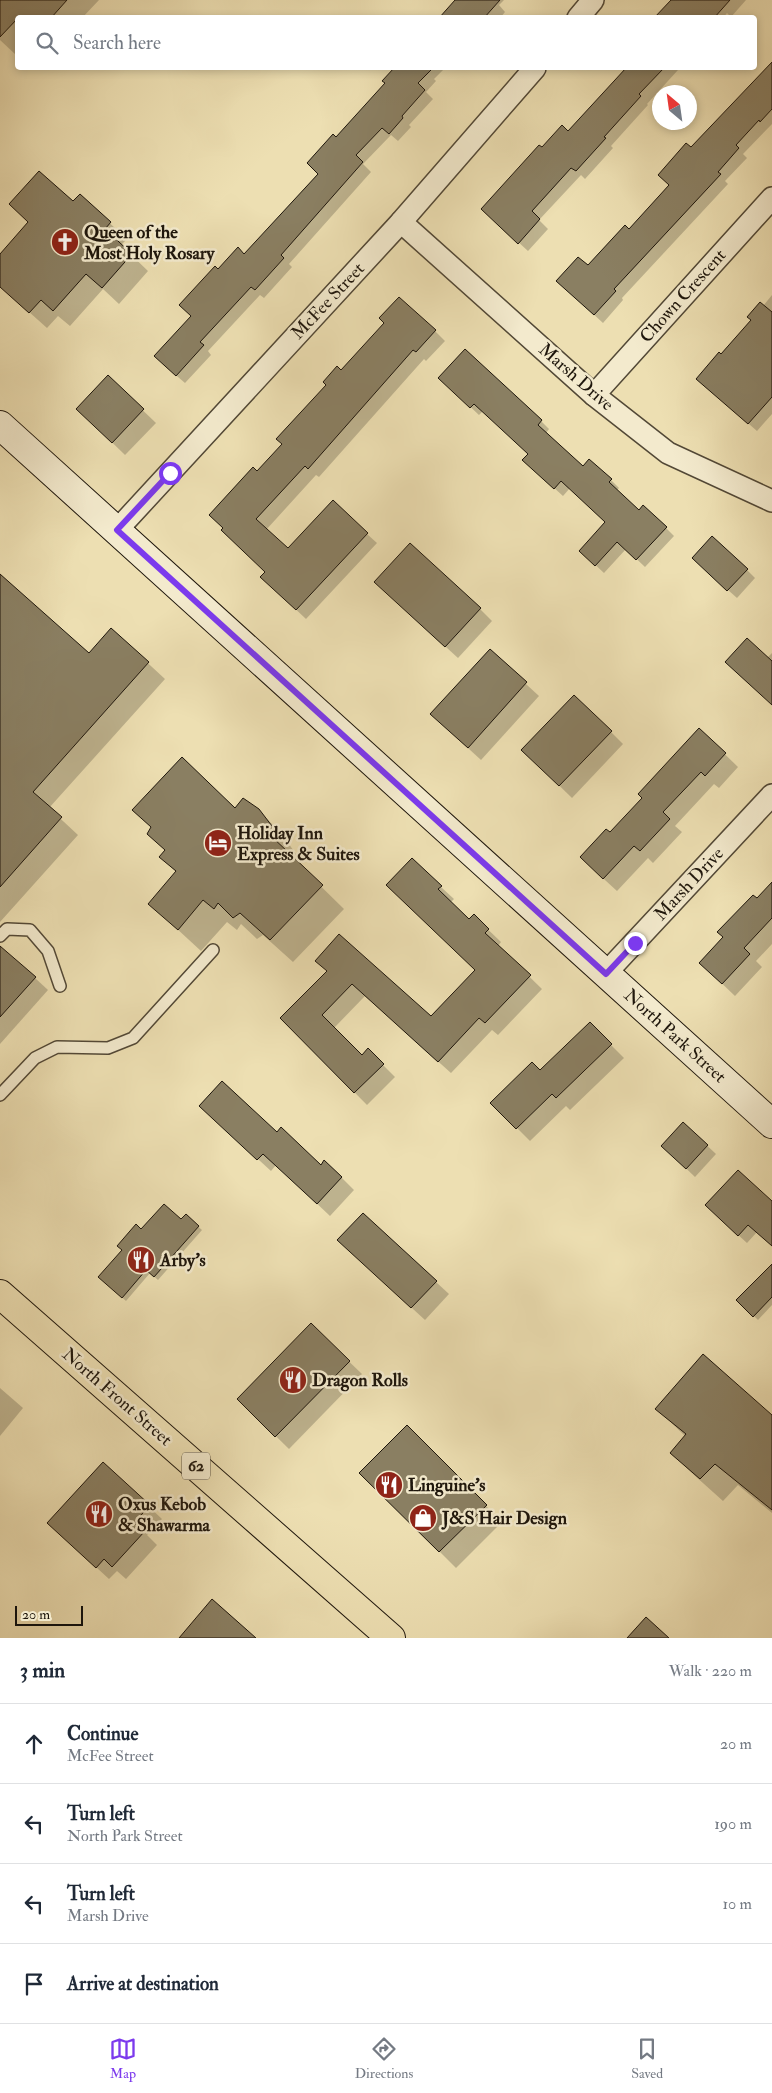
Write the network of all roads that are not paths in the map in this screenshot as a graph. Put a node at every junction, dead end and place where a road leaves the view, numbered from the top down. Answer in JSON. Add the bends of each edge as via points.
{"nodes":[{"id":1,"x":594,"y":0,"type":"edge"},
{"id":2,"x":581,"y":15,"type":"edge"},
{"id":3,"x":533,"y":70,"type":"edge"},
{"id":4,"x":772,"y":198,"type":"edge"},
{"id":5,"x":401,"y":222,"type":"junction"},
{"id":6,"x":594,"y":395,"type":"junction"},
{"id":7,"x":0,"y":425,"type":"edge"},
{"id":8,"x":772,"y":501,"type":"edge"},
{"id":9,"x":117,"y":530,"type":"junction"},
{"id":10,"x":772,"y":795,"type":"edge"},
{"id":11,"x":0,"y":936,"type":"edge"},
{"id":12,"x":213,"y":950,"type":"dead end"},
{"id":13,"x":606,"y":974,"type":"junction"},
{"id":14,"x":60,"y":986,"type":"dead end"},
{"id":15,"x":0,"y":1095,"type":"edge"},
{"id":16,"x":772,"y":1124,"type":"edge"},
{"id":17,"x":0,"y":1294,"type":"edge"},
{"id":18,"x":391,"y":1638,"type":"edge"}],
"edges":[{"from":1,"to":2,"type":"street"},
{"from":3,"to":5,"type":"street","name":"McFee Street"},
{"from":4,"to":6,"type":"street","name":"Chown Crescent"},
{"from":5,"to":6,"type":"street","name":"Marsh Drive"},
{"from":5,"to":9,"type":"street","name":"McFee Street"},
{"from":6,"to":8,"type":"street","name":"Marsh Drive","via":[[668,453]]},
{"from":7,"to":9,"type":"street","name":"North Park Street"},
{"from":9,"to":13,"type":"street","name":"North Park Street"},
{"from":10,"to":13,"type":"street","name":"Marsh Drive"},
{"from":11,"to":14,"type":"lane","via":[[7,929],[30,930],[48,951]]},
{"from":12,"to":15,"type":"lane","via":[[133,1038],[108,1048],[57,1048],[35,1058]]},
{"from":13,"to":16,"type":"street","name":"North Park Street"},
{"from":17,"to":18,"type":"main road","name":"North Front Street","number":"62"}]}
